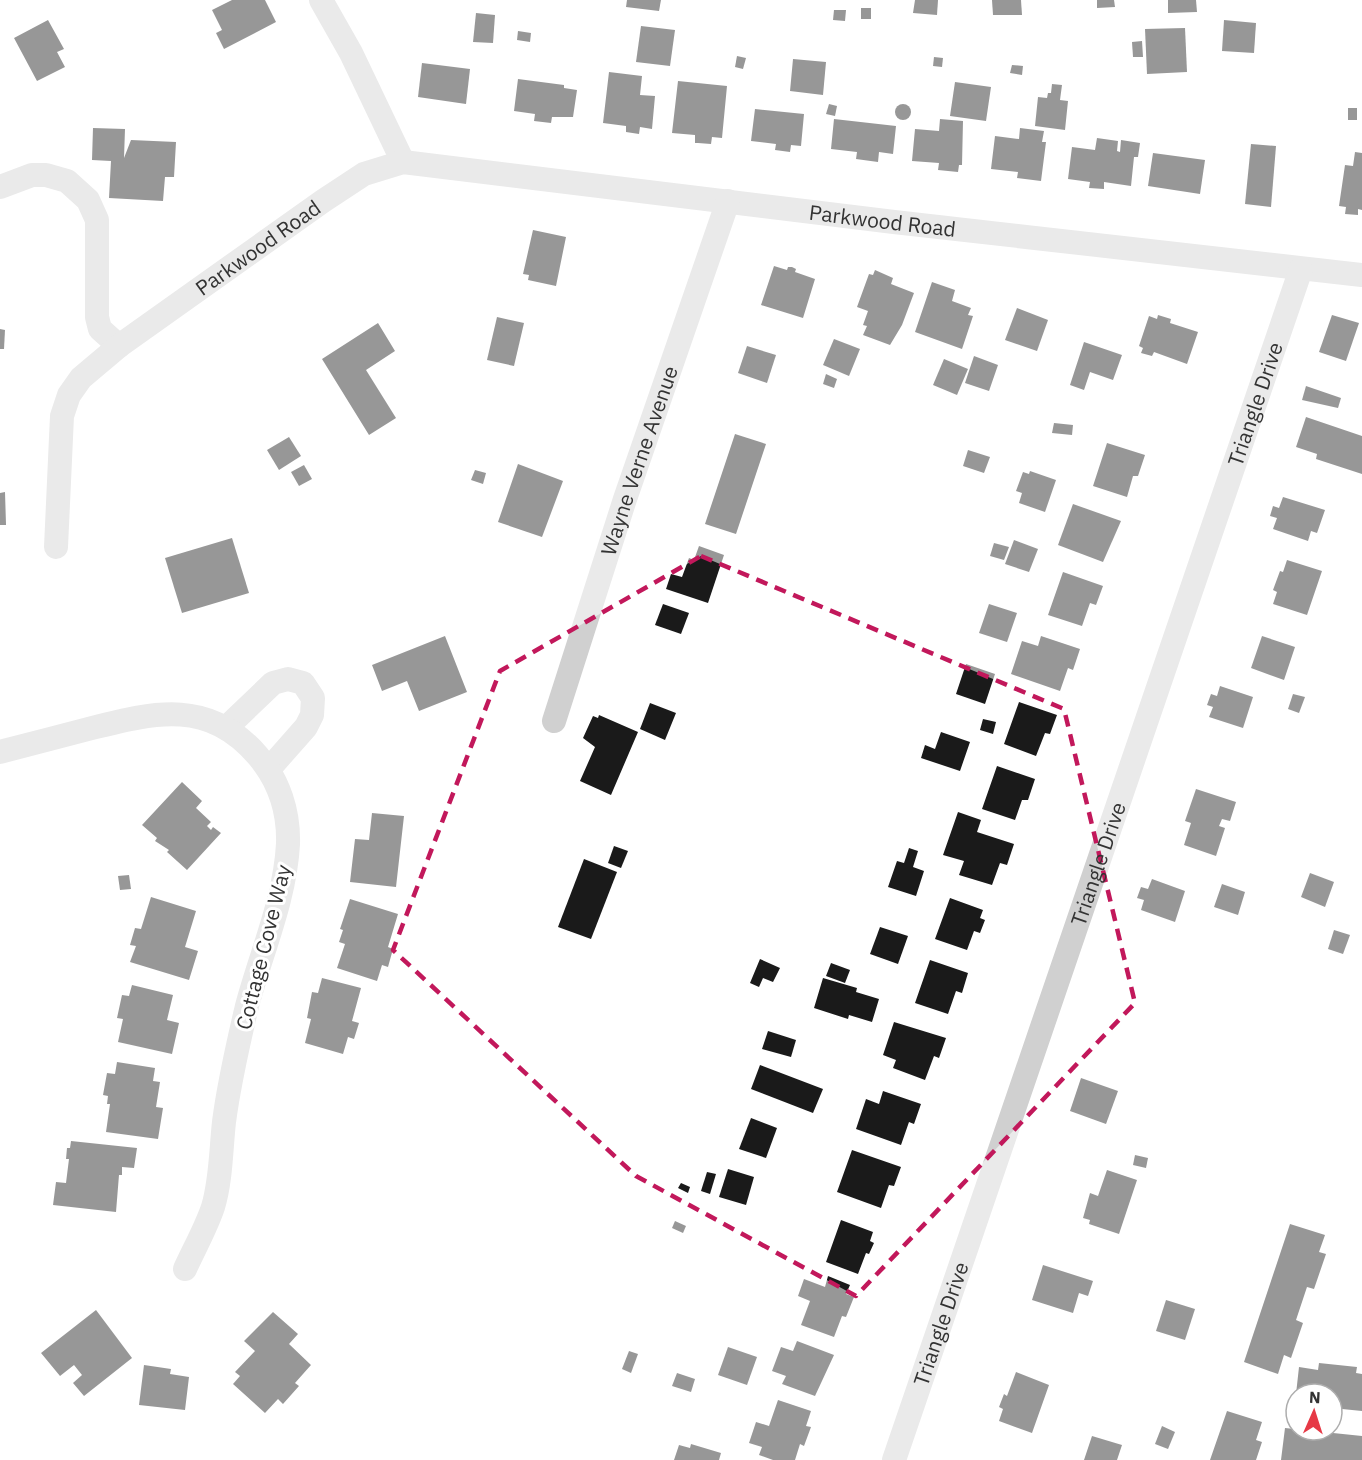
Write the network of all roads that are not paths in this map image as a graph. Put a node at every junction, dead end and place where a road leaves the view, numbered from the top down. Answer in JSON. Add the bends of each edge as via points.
{"nodes":[{"id":1,"x":321,"y":0,"type":"edge"},
{"id":2,"x":403,"y":162,"type":"junction"},
{"id":3,"x":0,"y":187,"type":"edge"},
{"id":4,"x":728,"y":201,"type":"junction"},
{"id":5,"x":1300,"y":269,"type":"junction"},
{"id":6,"x":1362,"y":275,"type":"edge"},
{"id":7,"x":119,"y":346,"type":"junction"},
{"id":8,"x":56,"y":547,"type":"dead end"},
{"id":9,"x":554,"y":721,"type":"dead end"},
{"id":10,"x":226,"y":728,"type":"junction"},
{"id":11,"x":0,"y":752,"type":"edge"},
{"id":12,"x":269,"y":769,"type":"junction"},
{"id":13,"x":185,"y":1269,"type":"dead end"},
{"id":14,"x":894,"y":1460,"type":"edge"}],
"edges":[{"from":1,"to":2,"type":"street"},
{"from":2,"to":4,"type":"street","name":"Parkwood Road"},
{"from":2,"to":7,"type":"street","name":"Parkwood Road","via":[[364,174]]},
{"from":3,"to":7,"type":"street","via":[[32,175],[46,175],[67,181],[88,200],[97,220],[96,317],[100,329]]},
{"from":4,"to":5,"type":"street","name":"Parkwood Road"},
{"from":4,"to":9,"type":"street","name":"Wayne Verne Avenue","via":[[625,499]]},
{"from":5,"to":6,"type":"street","name":"Parkwood Road"},
{"from":5,"to":14,"type":"street","name":"Triangle Drive"},
{"from":7,"to":8,"type":"street","name":"Parkwood Road","via":[[81,378],[69,395],[62,416]]},
{"from":10,"to":11,"type":"street","name":"Cottage Cove Way","via":[[203,718],[147,714]]},
{"from":10,"to":12,"type":"street","name":"Cottage Cove Way","via":[[248,744]]},
{"from":10,"to":12,"type":"street","via":[[273,683],[288,679],[303,683],[313,698],[312,715]]},
{"from":12,"to":13,"type":"street","name":"Cottage Cove Way","via":[[282,796],[288,845],[274,917],[247,1006],[227,1101],[213,1206]]}]}
